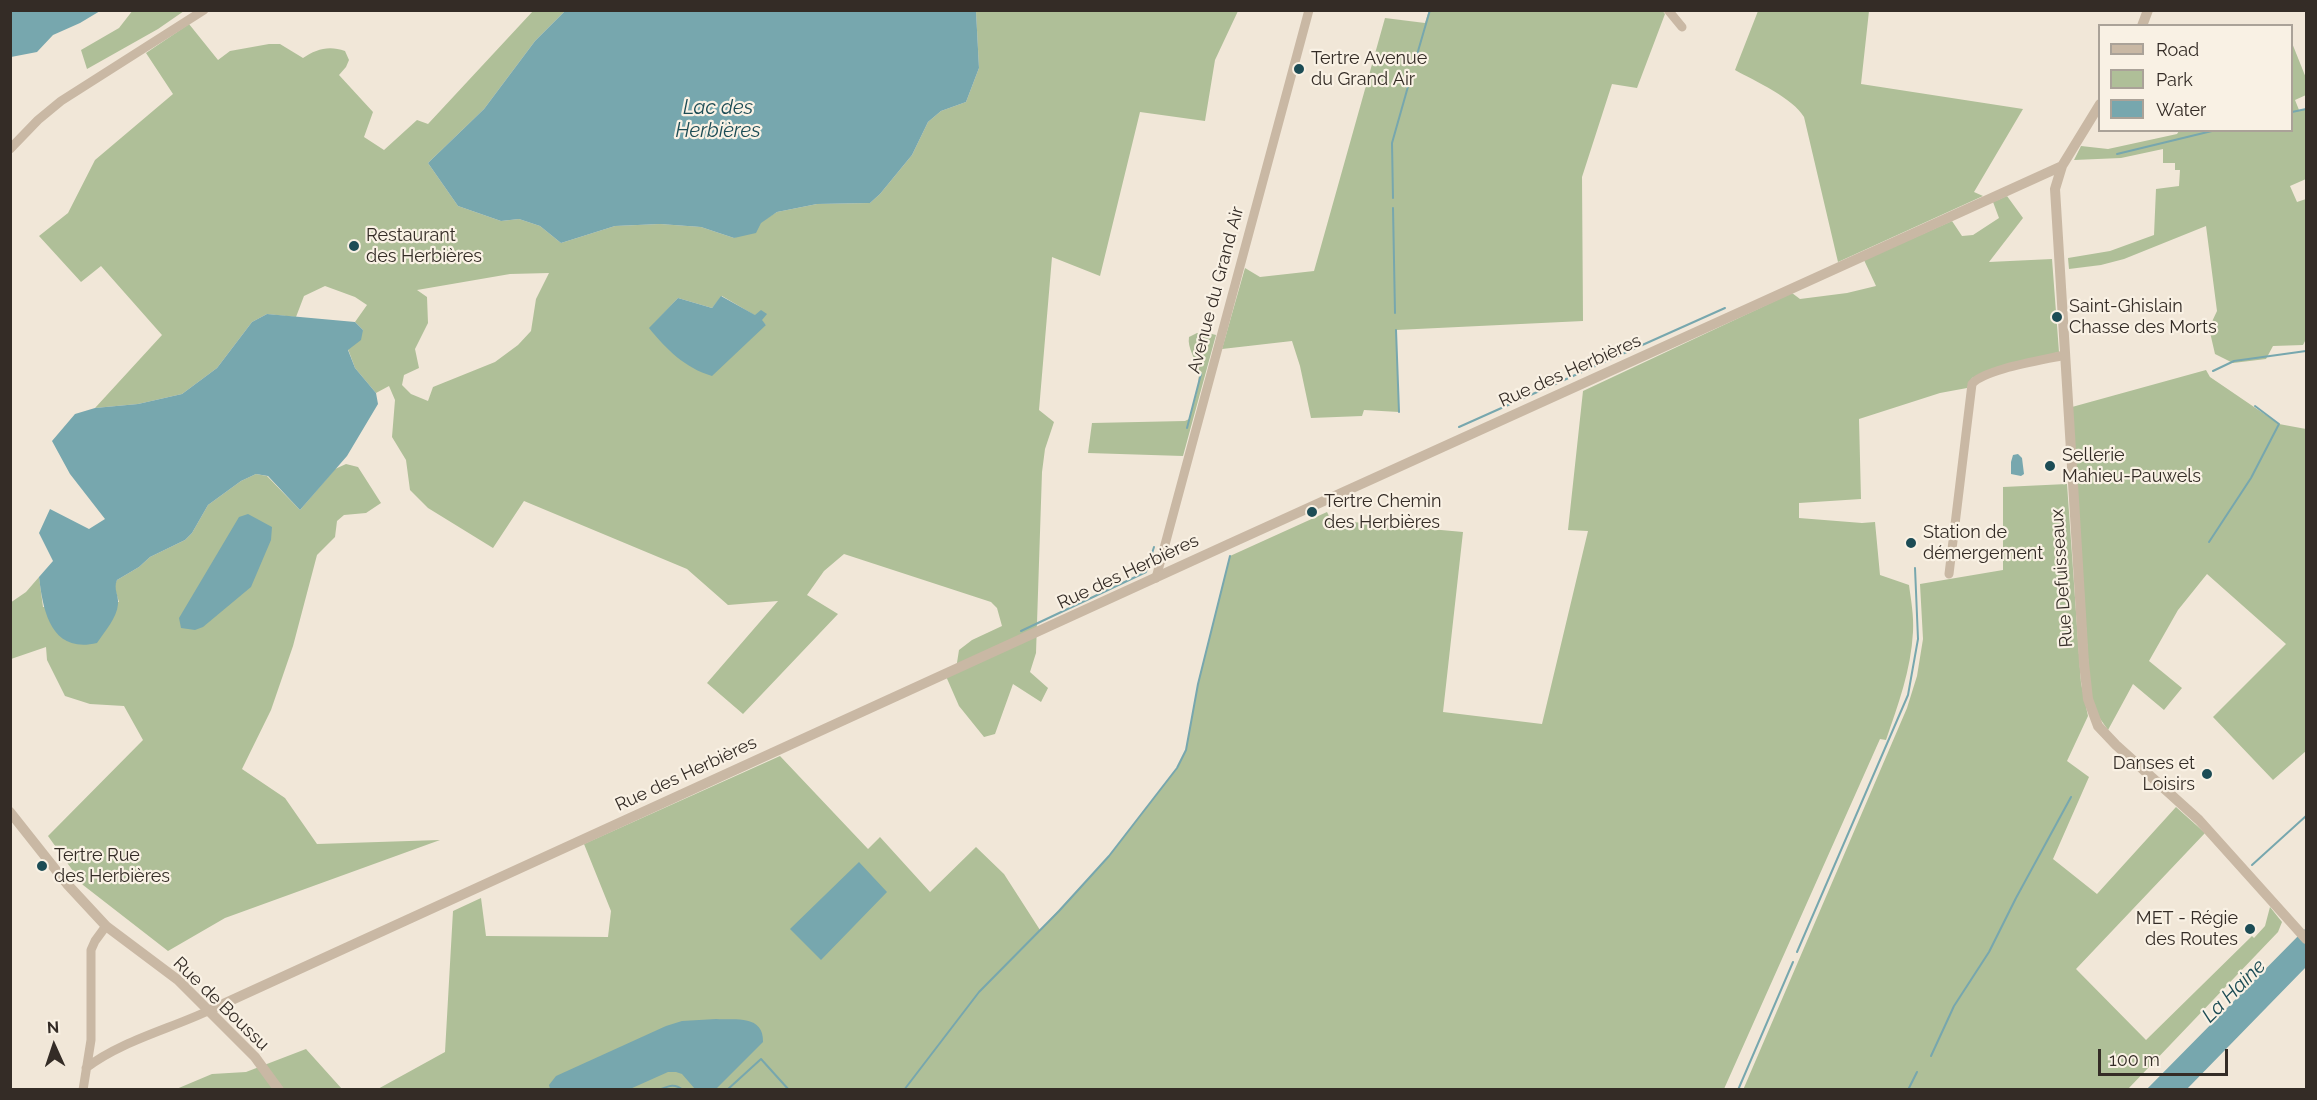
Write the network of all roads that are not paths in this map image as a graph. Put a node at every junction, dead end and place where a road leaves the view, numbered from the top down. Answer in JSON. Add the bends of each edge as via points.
{"nodes":[{"id":1,"x":204,"y":10,"type":"edge"},
{"id":2,"x":1309,"y":10,"type":"edge"},
{"id":3,"x":1668,"y":10,"type":"edge"},
{"id":4,"x":1682,"y":27,"type":"dead end"},
{"id":5,"x":2098,"y":107,"type":"edge"},
{"id":6,"x":10,"y":149,"type":"edge"},
{"id":7,"x":2061,"y":166,"type":"junction"},
{"id":8,"x":2065,"y":355,"type":"junction"},
{"id":9,"x":1949,"y":574,"type":"dead end"},
{"id":10,"x":1156,"y":578,"type":"junction"},
{"id":11,"x":10,"y":812,"type":"edge"},
{"id":12,"x":106,"y":926,"type":"junction"},
{"id":13,"x":2307,"y":939,"type":"edge"},
{"id":14,"x":210,"y":1010,"type":"junction"},
{"id":15,"x":86,"y":1068,"type":"junction"},
{"id":16,"x":83,"y":1089,"type":"edge"},
{"id":17,"x":279,"y":1089,"type":"edge"}],
"edges":[{"from":1,"to":6,"type":"street","via":[[61,101]]},
{"from":2,"to":10,"type":"street","name":"Avenue du Grand Air"},
{"from":3,"to":4,"type":"street"},
{"from":5,"to":7,"type":"street","name":"Rue Defuisseaux"},
{"from":7,"to":8,"type":"street","name":"Rue Defuisseaux","via":[[2055,189]]},
{"from":7,"to":10,"type":"street","name":"Rue des Herbières"},
{"from":8,"to":9,"type":"street","via":[[1991,372],[1972,384]]},
{"from":8,"to":13,"type":"street","name":"Rue Defuisseaux","via":[[2084,663],[2092,713],[2116,745],[2199,820]]},
{"from":10,"to":14,"type":"street","name":"Rue des Herbières"},
{"from":11,"to":12,"type":"street","name":"Rue de Boussu"},
{"from":12,"to":14,"type":"street","name":"Rue de Boussu","via":[[178,980]]},
{"from":12,"to":15,"type":"street","via":[[91,950],[91,1040]]},
{"from":14,"to":15,"type":"street","via":[[96,1060]]},
{"from":14,"to":17,"type":"street","name":"Rue de Boussu"},
{"from":15,"to":16,"type":"street"}]}
